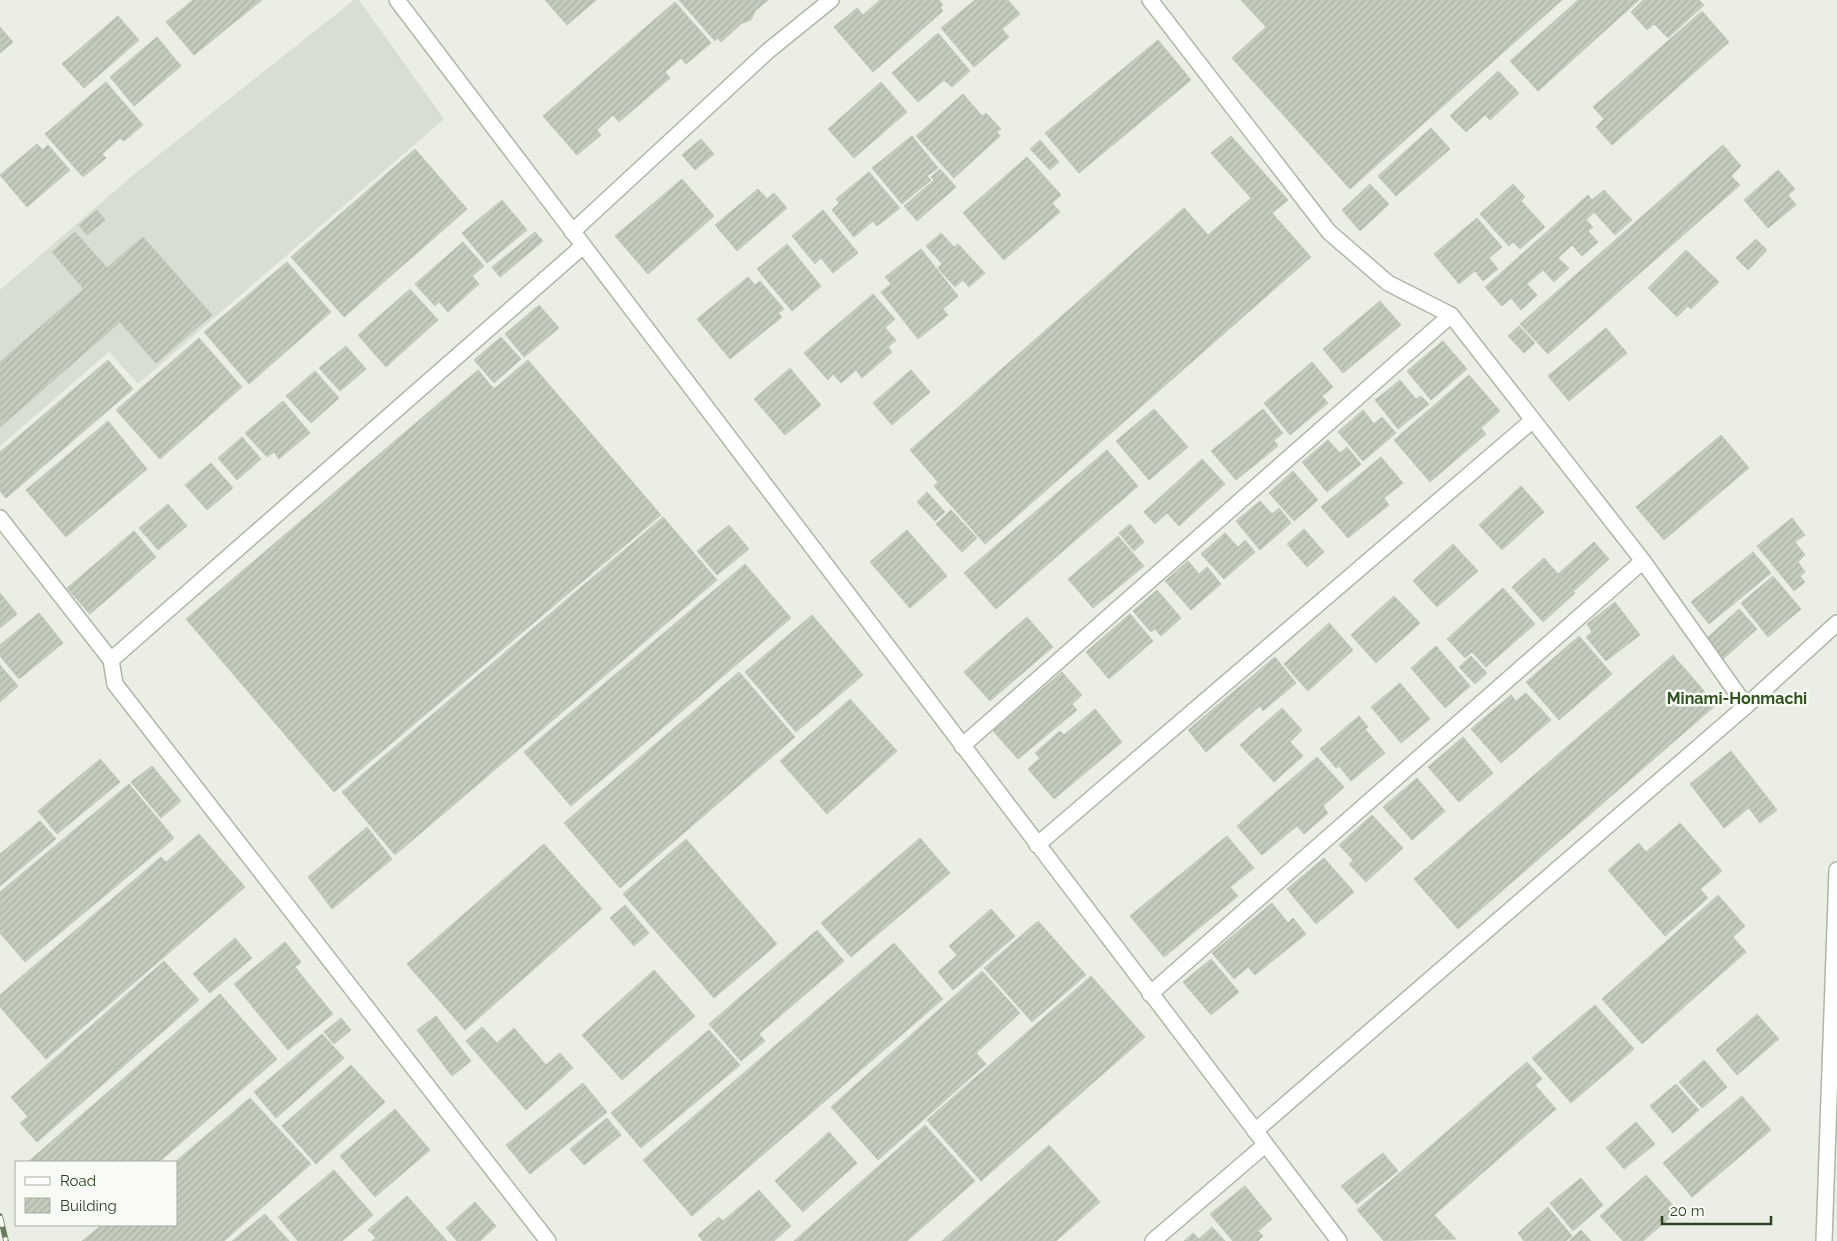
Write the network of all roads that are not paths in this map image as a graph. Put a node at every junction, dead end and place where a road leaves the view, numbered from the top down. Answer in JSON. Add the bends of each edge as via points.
{"nodes":[{"id":1,"x":397,"y":0,"type":"edge"},
{"id":2,"x":831,"y":0,"type":"edge"},
{"id":3,"x":1150,"y":0,"type":"edge"},
{"id":4,"x":572,"y":232,"type":"junction"},
{"id":5,"x":583,"y":246,"type":"junction"},
{"id":6,"x":1451,"y":315,"type":"junction"},
{"id":7,"x":1534,"y":420,"type":"junction"},
{"id":8,"x":0,"y":518,"type":"edge"},
{"id":9,"x":1643,"y":561,"type":"junction"},
{"id":10,"x":1837,"y":623,"type":"edge"},
{"id":11,"x":111,"y":660,"type":"junction"},
{"id":12,"x":1746,"y":706,"type":"junction"},
{"id":13,"x":962,"y":746,"type":"junction"},
{"id":14,"x":1037,"y":845,"type":"junction"},
{"id":15,"x":1837,"y":870,"type":"edge"},
{"id":16,"x":1150,"y":994,"type":"junction"},
{"id":17,"x":1834,"y":1058,"type":"edge"},
{"id":18,"x":1255,"y":1131,"type":"junction"},
{"id":19,"x":1265,"y":1144,"type":"junction"},
{"id":20,"x":548,"y":1241,"type":"edge"},
{"id":21,"x":1153,"y":1241,"type":"edge"},
{"id":22,"x":1339,"y":1241,"type":"edge"},
{"id":23,"x":1824,"y":1241,"type":"edge"}],
"edges":[{"from":1,"to":4,"type":"street"},
{"from":2,"to":4,"type":"street","via":[[768,51]]},
{"from":3,"to":6,"type":"street","via":[[1329,232],[1388,283]]},
{"from":4,"to":5,"type":"street"},
{"from":5,"to":11,"type":"street"},
{"from":5,"to":13,"type":"street"},
{"from":6,"to":7,"type":"street"},
{"from":6,"to":13,"type":"street"},
{"from":7,"to":9,"type":"street"},
{"from":7,"to":14,"type":"street"},
{"from":8,"to":11,"type":"street"},
{"from":9,"to":12,"type":"street"},
{"from":9,"to":16,"type":"street"},
{"from":10,"to":12,"type":"street"},
{"from":11,"to":20,"type":"street","via":[[115,684]]},
{"from":12,"to":18,"type":"street"},
{"from":13,"to":14,"type":"street"},
{"from":14,"to":16,"type":"street"},
{"from":15,"to":17,"type":"street"},
{"from":16,"to":18,"type":"street"},
{"from":17,"to":23,"type":"street"},
{"from":18,"to":19,"type":"street"},
{"from":19,"to":21,"type":"street"},
{"from":19,"to":22,"type":"street"}]}
